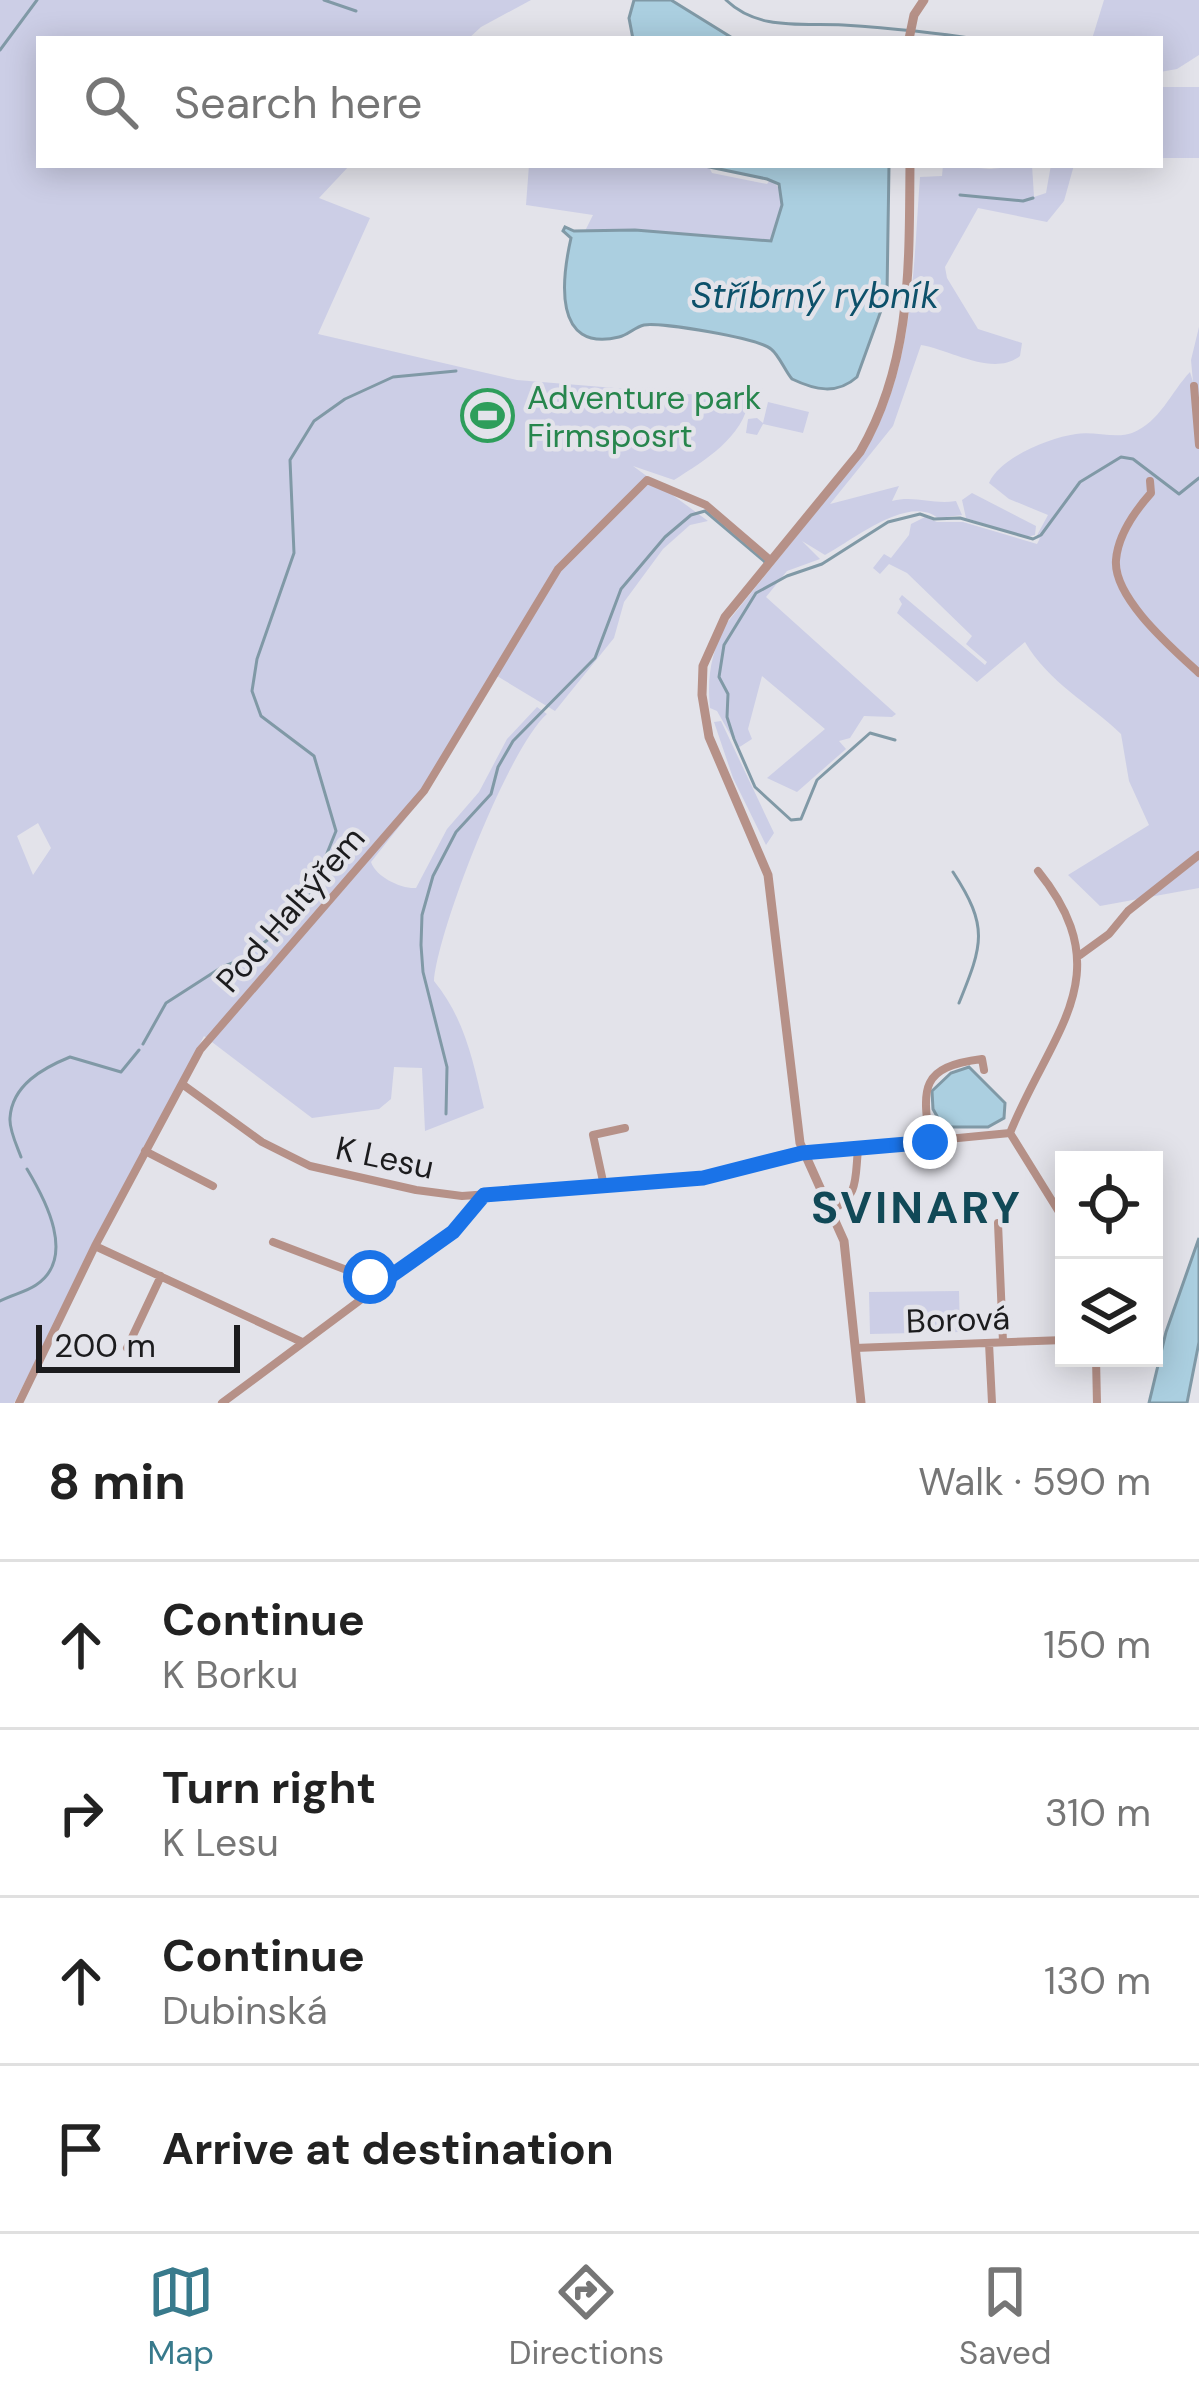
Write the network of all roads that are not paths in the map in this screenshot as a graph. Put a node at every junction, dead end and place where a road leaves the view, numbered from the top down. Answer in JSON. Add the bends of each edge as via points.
{"nodes":[{"id":1,"x":924,"y":0,"type":"edge"},
{"id":2,"x":910,"y":33,"type":"edge"},
{"id":3,"x":910,"y":168,"type":"edge"},
{"id":4,"x":1194,"y":386,"type":"dead end"},
{"id":5,"x":1199,"y":445,"type":"edge"},
{"id":6,"x":1150,"y":481,"type":"dead end"},
{"id":7,"x":770,"y":560,"type":"junction"},
{"id":8,"x":1199,"y":673,"type":"edge"},
{"id":9,"x":1199,"y":855,"type":"edge"},
{"id":10,"x":1038,"y":872,"type":"dead end"},
{"id":11,"x":1080,"y":955,"type":"junction"},
{"id":12,"x":984,"y":1070,"type":"dead end"},
{"id":13,"x":182,"y":1084,"type":"junction"},
{"id":14,"x":625,"y":1127,"type":"dead end"},
{"id":15,"x":1010,"y":1133,"type":"junction"},
{"id":16,"x":930,"y":1142,"type":"junction"},
{"id":17,"x":858,"y":1150,"type":"junction"},
{"id":18,"x":145,"y":1151,"type":"junction"},
{"id":19,"x":802,"y":1153,"type":"junction"},
{"id":20,"x":213,"y":1186,"type":"dead end"},
{"id":21,"x":604,"y":1186,"type":"junction"},
{"id":22,"x":484,"y":1195,"type":"junction"},
{"id":23,"x":1055,"y":1206,"type":"edge"},
{"id":24,"x":832,"y":1209,"type":"junction"},
{"id":25,"x":998,"y":1223,"type":"dead end"},
{"id":26,"x":273,"y":1242,"type":"dead end"},
{"id":27,"x":94,"y":1246,"type":"junction"},
{"id":28,"x":161,"y":1276,"type":"junction"},
{"id":29,"x":381,"y":1283,"type":"junction"},
{"id":30,"x":1055,"y":1340,"type":"edge"},
{"id":31,"x":302,"y":1342,"type":"junction"},
{"id":32,"x":1003,"y":1342,"type":"junction"},
{"id":33,"x":989,"y":1343,"type":"junction"},
{"id":34,"x":127,"y":1348,"type":"dead end"},
{"id":35,"x":853,"y":1348,"type":"junction"},
{"id":36,"x":1096,"y":1367,"type":"edge"},
{"id":37,"x":19,"y":1403,"type":"edge"},
{"id":38,"x":222,"y":1403,"type":"edge"},
{"id":39,"x":861,"y":1403,"type":"edge"},
{"id":40,"x":992,"y":1403,"type":"edge"},
{"id":41,"x":1097,"y":1403,"type":"edge"}],
"edges":[{"from":1,"to":2,"type":"street"},
{"from":3,"to":7,"type":"street","via":[[908,297],[887,395],[860,452]]},
{"from":4,"to":5,"type":"street"},
{"from":6,"to":8,"type":"street","via":[[1117,566],[1153,629]]},
{"from":7,"to":13,"type":"street","name":"Pod Haltýřem","via":[[714,511],[646,480],[559,569],[424,791],[211,1035]]},
{"from":7,"to":19,"type":"street","via":[[714,636],[702,695],[710,737],[767,875]]},
{"from":9,"to":11,"type":"street"},
{"from":10,"to":11,"type":"street","via":[[1056,894]]},
{"from":11,"to":15,"type":"street","via":[[1077,993]]},
{"from":12,"to":16,"type":"street","via":[[982,1059],[955,1063],[926,1083]]},
{"from":13,"to":18,"type":"street","name":"Pod Haltýřem"},
{"from":13,"to":22,"type":"street","name":"K Lesu","via":[[310,1166],[416,1190]]},
{"from":14,"to":21,"type":"street","via":[[593,1136]]},
{"from":15,"to":16,"type":"street","name":"K Lesu"},
{"from":15,"to":23,"type":"street"},
{"from":16,"to":17,"type":"street","name":"K Lesu"},
{"from":17,"to":19,"type":"street","name":"K Lesu"},
{"from":17,"to":24,"type":"street","via":[[856,1186],[847,1203]]},
{"from":18,"to":20,"type":"street"},
{"from":18,"to":27,"type":"street","name":"Pod Haltýřem"},
{"from":19,"to":21,"type":"street","name":"K Lesu","via":[[703,1178]]},
{"from":19,"to":24,"type":"street"},
{"from":21,"to":22,"type":"street","name":"K Lesu"},
{"from":22,"to":29,"type":"street","via":[[453,1232]]},
{"from":24,"to":35,"type":"street","via":[[844,1241]]},
{"from":25,"to":32,"type":"street"},
{"from":26,"to":29,"type":"street"},
{"from":27,"to":28,"type":"street"},
{"from":27,"to":37,"type":"street","name":"Pod Haltýřem"},
{"from":28,"to":31,"type":"street"},
{"from":28,"to":34,"type":"street"},
{"from":29,"to":31,"type":"street"},
{"from":30,"to":32,"type":"street","name":"Borová"},
{"from":31,"to":38,"type":"street"},
{"from":32,"to":33,"type":"street","name":"Borová"},
{"from":33,"to":35,"type":"street","name":"Borová"},
{"from":33,"to":40,"type":"street"},
{"from":35,"to":39,"type":"street"},
{"from":36,"to":41,"type":"street"}]}
